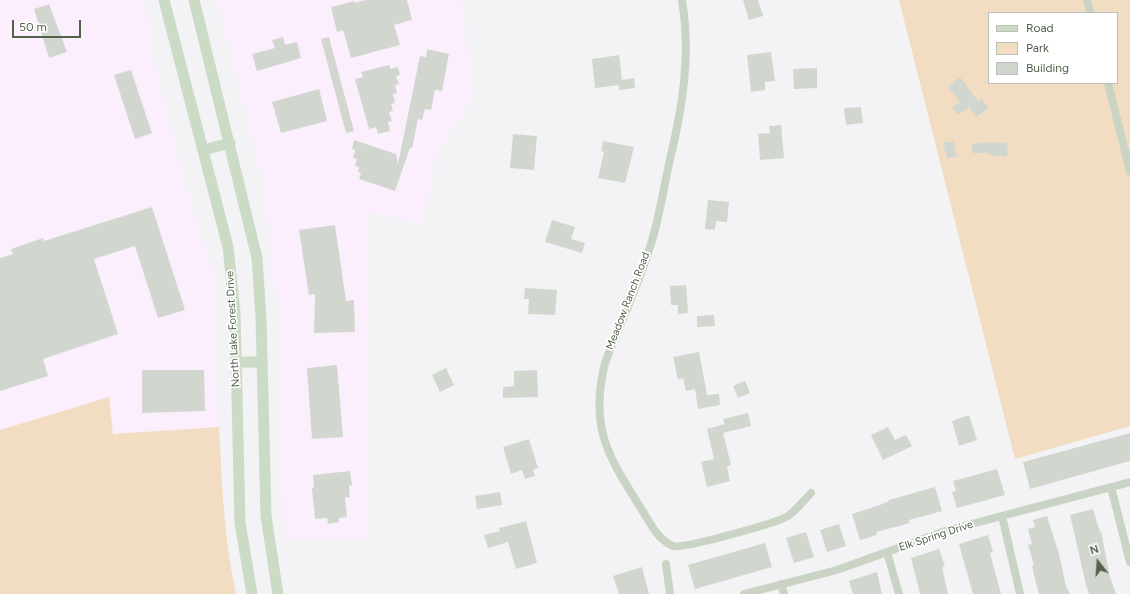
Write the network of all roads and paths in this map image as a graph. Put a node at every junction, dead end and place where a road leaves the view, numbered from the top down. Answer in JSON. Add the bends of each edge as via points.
{"nodes":[{"id":1,"x":164,"y":0,"type":"edge"},
{"id":2,"x":194,"y":0,"type":"edge"},
{"id":3,"x":682,"y":0,"type":"edge"},
{"id":4,"x":1087,"y":0,"type":"edge"},
{"id":5,"x":1090,"y":12,"type":"edge"},
{"id":6,"x":1108,"y":84,"type":"edge"},
{"id":7,"x":230,"y":143,"type":"junction"},
{"id":8,"x":204,"y":150,"type":"junction"},
{"id":9,"x":1130,"y":171,"type":"edge"},
{"id":10,"x":236,"y":362,"type":"junction"},
{"id":11,"x":262,"y":362,"type":"junction"},
{"id":12,"x":1130,"y":482,"type":"edge"},
{"id":13,"x":1111,"y":487,"type":"junction"},
{"id":14,"x":812,"y":493,"type":"dead end"},
{"id":15,"x":1002,"y":516,"type":"junction"},
{"id":16,"x":887,"y":552,"type":"junction"},
{"id":17,"x":1130,"y":562,"type":"edge"},
{"id":18,"x":666,"y":564,"type":"dead end"},
{"id":19,"x":781,"y":584,"type":"junction"},
{"id":20,"x":252,"y":594,"type":"edge"},
{"id":21,"x":278,"y":594,"type":"edge"},
{"id":22,"x":670,"y":594,"type":"edge"},
{"id":23,"x":744,"y":594,"type":"edge"},
{"id":24,"x":784,"y":594,"type":"edge"},
{"id":25,"x":899,"y":594,"type":"edge"},
{"id":26,"x":1020,"y":594,"type":"edge"}],
"edges":[{"from":1,"to":8,"type":"main road","name":"North Lake Forest Drive"},
{"from":2,"to":7,"type":"main road"},
{"from":3,"to":14,"type":"street","name":"Meadow Ranch Road","via":[[686,55],[679,123],[655,230],[605,363],[600,383],[598,404],[603,439],[613,465],[662,540],[674,546],[709,540],[787,516]]},
{"from":4,"to":5,"type":"street"},
{"from":6,"to":9,"type":"street"},
{"from":7,"to":8,"type":"main road"},
{"from":7,"to":11,"type":"main road","via":[[257,258]]},
{"from":8,"to":10,"type":"main road","name":"North Lake Forest Drive","via":[[228,247],[235,312]]},
{"from":10,"to":11,"type":"main road"},
{"from":10,"to":20,"type":"main road","name":"North Lake Forest Drive","via":[[240,523]]},
{"from":11,"to":21,"type":"main road","via":[[266,516]]},
{"from":12,"to":13,"type":"street","name":"Elk Spring Drive"},
{"from":13,"to":15,"type":"street","name":"Elk Spring Drive"},
{"from":13,"to":17,"type":"street"},
{"from":15,"to":16,"type":"street","name":"Elk Spring Drive","via":[[945,531]]},
{"from":15,"to":26,"type":"street"},
{"from":16,"to":19,"type":"street","name":"Elk Spring Drive","via":[[837,570]]},
{"from":16,"to":25,"type":"street"},
{"from":18,"to":22,"type":"street"},
{"from":19,"to":23,"type":"street","name":"Elk Spring Drive"},
{"from":19,"to":24,"type":"street"}]}
